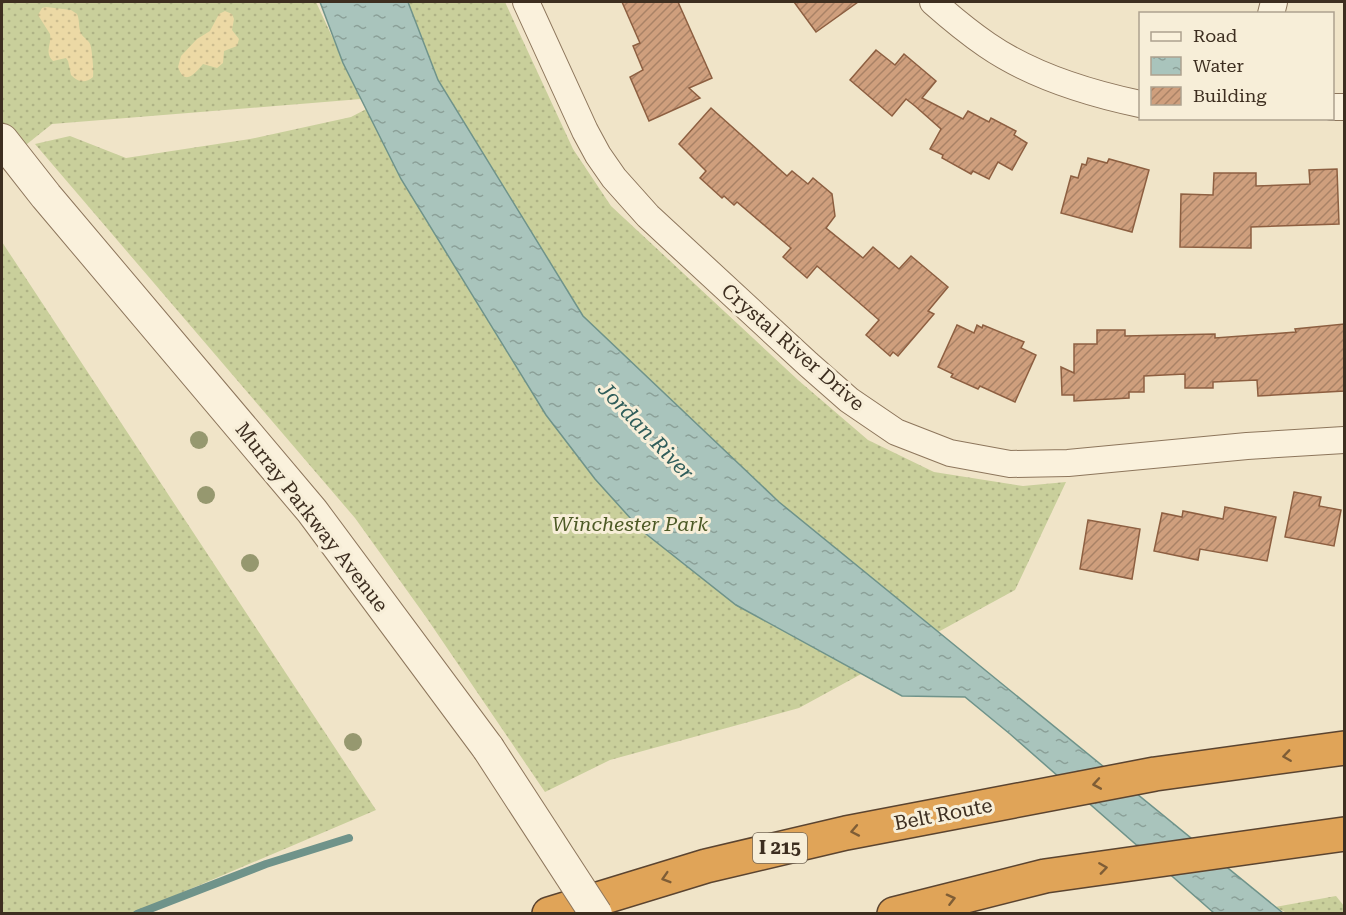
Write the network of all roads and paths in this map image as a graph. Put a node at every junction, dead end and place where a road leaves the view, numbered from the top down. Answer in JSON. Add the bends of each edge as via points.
{"nodes":[{"id":1,"x":526,"y":2,"type":"edge"},
{"id":2,"x":933,"y":2,"type":"edge"},
{"id":3,"x":1139,"y":104,"type":"edge"},
{"id":4,"x":2,"y":140,"type":"edge"},
{"id":5,"x":1344,"y":440,"type":"edge"},
{"id":6,"x":1344,"y":748,"type":"edge"},
{"id":7,"x":1344,"y":834,"type":"edge"},
{"id":8,"x":549,"y":914,"type":"edge"},
{"id":9,"x":596,"y":914,"type":"edge"},
{"id":10,"x":894,"y":914,"type":"edge"}],
"edges":[{"from":1,"to":5,"type":"street","name":"Crystal River Drive","via":[[585,131],[614,178],[648,216],[808,364],[849,400],[896,432],[950,453],[1010,464],[1068,464]]},
{"from":2,"to":3,"type":"street","via":[[988,46],[1030,68],[1076,87]]},
{"from":4,"to":9,"type":"street","name":"Murray Parkway Avenue","bridge":true,"via":[[312,511],[488,748]]},
{"from":6,"to":8,"type":"highway","name":"Belt Route","number":"I 215","one_way":true,"via":[[1155,774],[846,833],[706,866]]},
{"from":10,"to":7,"type":"highway","one_way":true,"via":[[1045,876]]}]}
